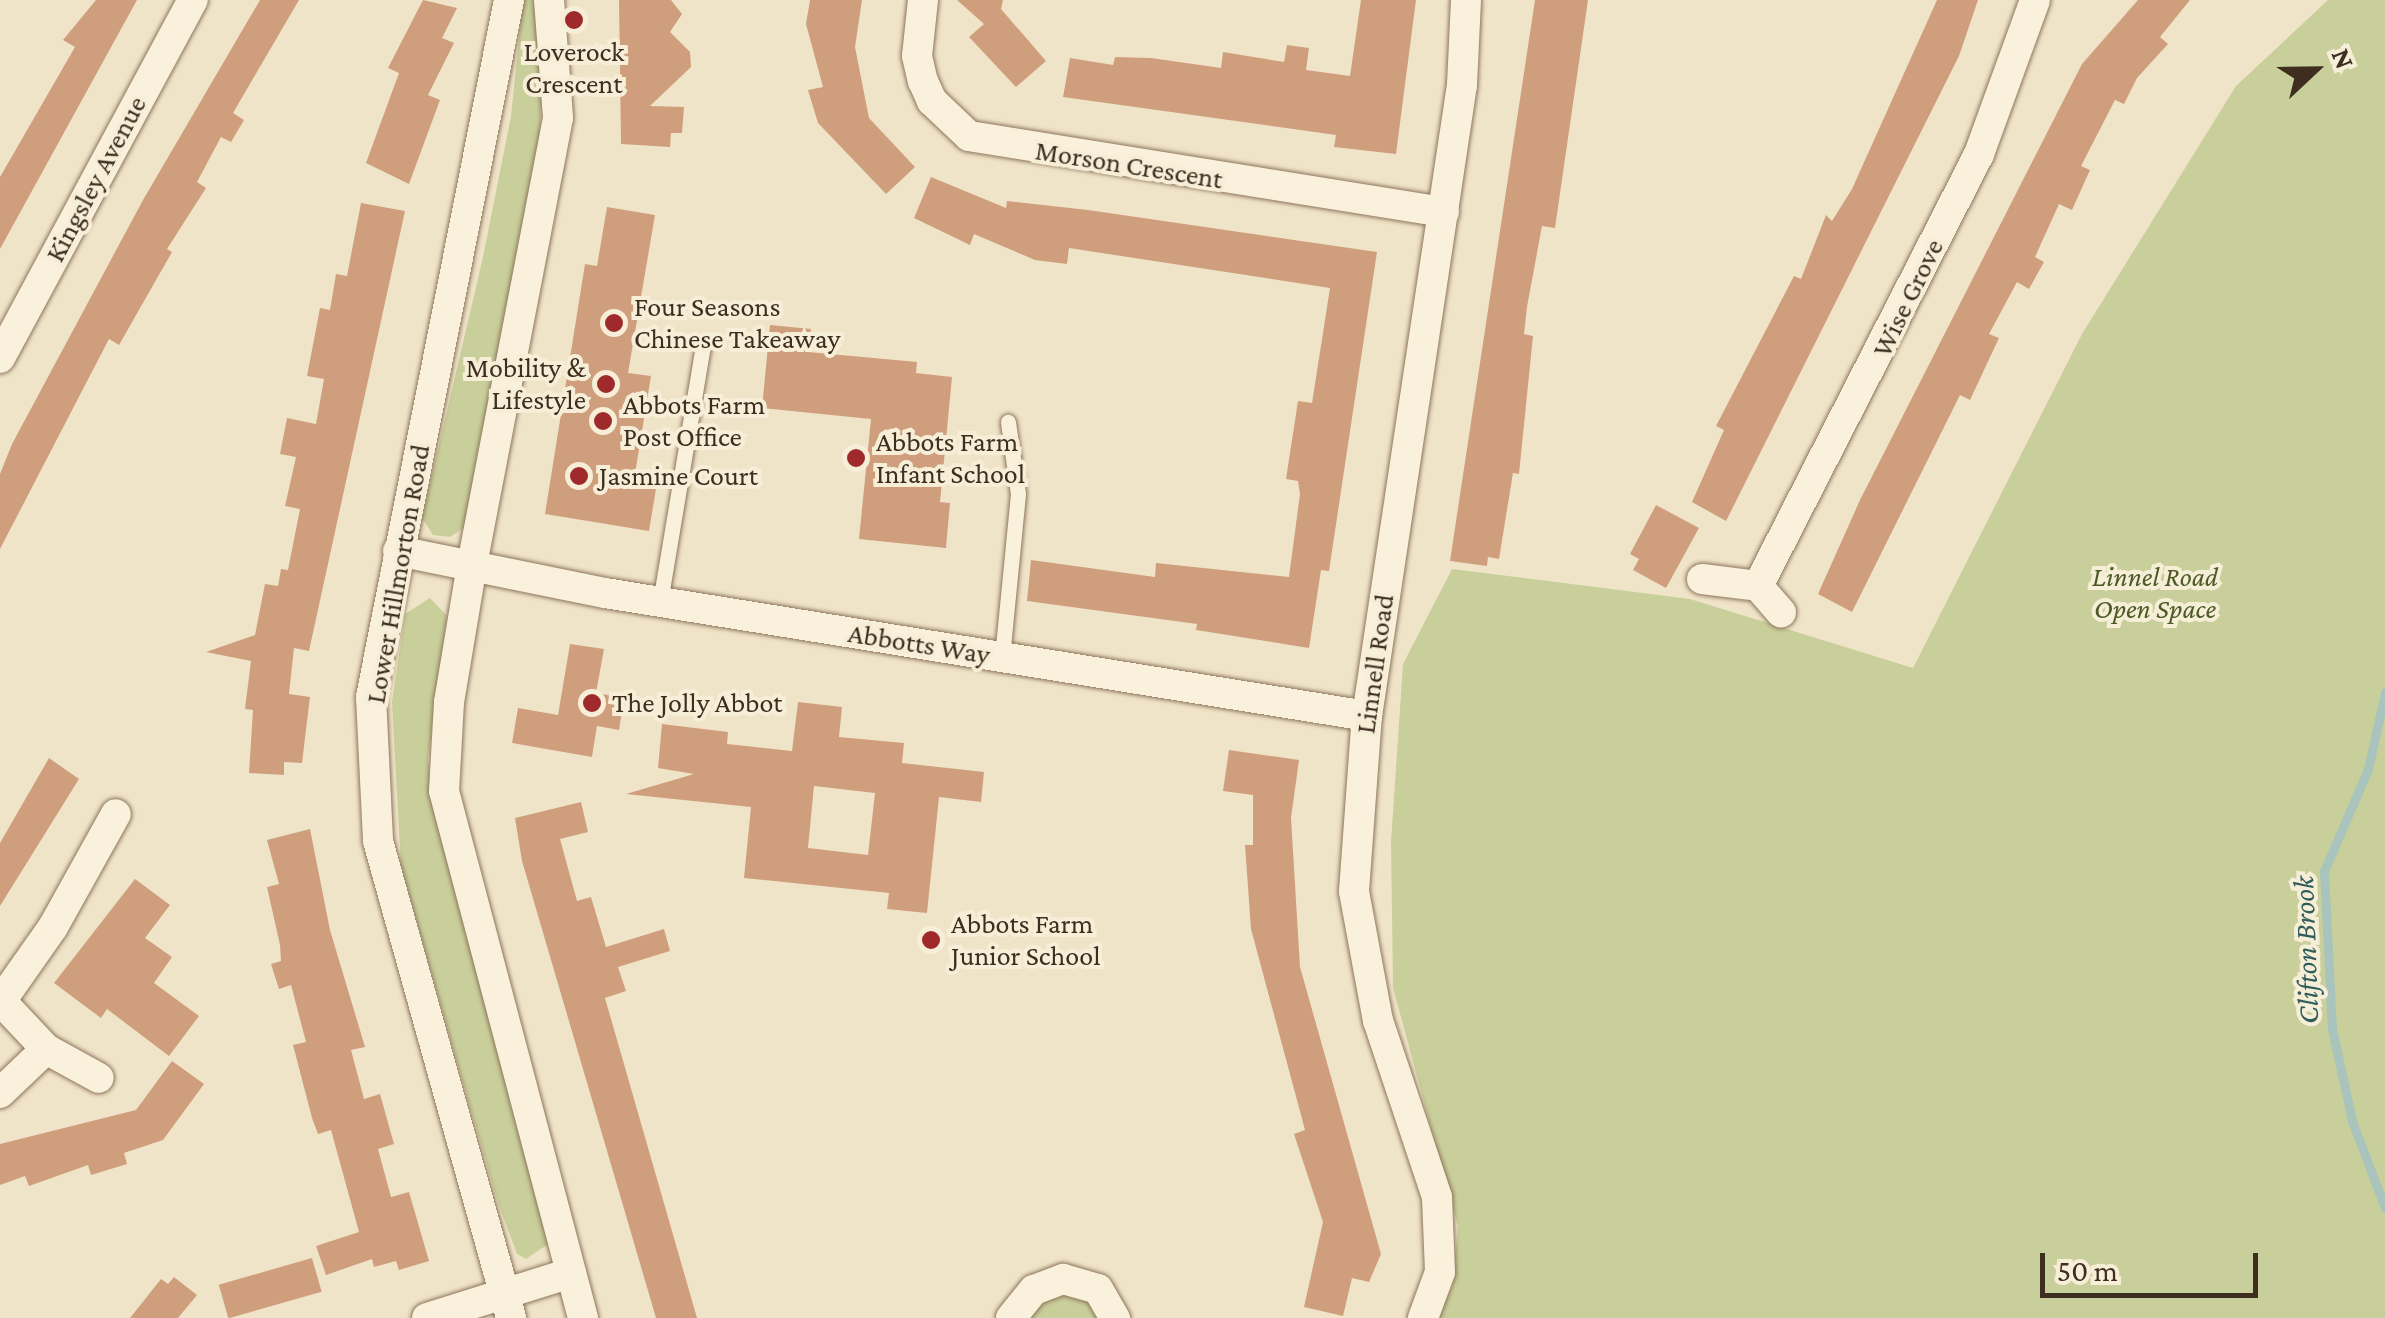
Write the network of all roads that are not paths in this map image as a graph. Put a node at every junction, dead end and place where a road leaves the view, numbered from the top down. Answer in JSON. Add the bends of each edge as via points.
{"nodes":[{"id":1,"x":193,"y":0,"type":"edge"},
{"id":2,"x":509,"y":0,"type":"edge"},
{"id":3,"x":549,"y":0,"type":"edge"},
{"id":4,"x":923,"y":0,"type":"edge"},
{"id":5,"x":1466,"y":0,"type":"edge"},
{"id":6,"x":2035,"y":0,"type":"edge"},
{"id":7,"x":1444,"y":212,"type":"junction"},
{"id":8,"x":702,"y":345,"type":"dead end"},
{"id":9,"x":0,"y":358,"type":"edge"},
{"id":10,"x":1008,"y":422,"type":"dead end"},
{"id":11,"x":398,"y":550,"type":"junction"},
{"id":12,"x":472,"y":565,"type":"junction"},
{"id":13,"x":1702,"y":579,"type":"dead end"},
{"id":14,"x":1758,"y":586,"type":"junction"},
{"id":15,"x":669,"y":604,"type":"junction"},
{"id":16,"x":1781,"y":612,"type":"dead end"},
{"id":17,"x":1002,"y":657,"type":"junction"},
{"id":18,"x":1367,"y":716,"type":"junction"},
{"id":19,"x":116,"y":814,"type":"dead end"},
{"id":20,"x":1,"y":1000,"type":"edge"},
{"id":21,"x":46,"y":1049,"type":"junction"},
{"id":22,"x":99,"y":1078,"type":"dead end"},
{"id":23,"x":0,"y":1093,"type":"edge"},
{"id":24,"x":572,"y":1274,"type":"junction"},
{"id":25,"x":508,"y":1307,"type":"edge"},
{"id":26,"x":427,"y":1318,"type":"edge"},
{"id":27,"x":583,"y":1318,"type":"edge"},
{"id":28,"x":1011,"y":1318,"type":"edge"},
{"id":29,"x":1115,"y":1318,"type":"edge"},
{"id":30,"x":1422,"y":1318,"type":"edge"}],
"edges":[{"from":1,"to":9,"type":"street","name":"Kingsley Avenue"},
{"from":2,"to":11,"type":"street","name":"Lower Hillmorton Road"},
{"from":3,"to":12,"type":"street","via":[[558,118]]},
{"from":4,"to":7,"type":"street","name":"Morson Crescent","via":[[917,56],[923,81],[932,102],[969,136]]},
{"from":5,"to":7,"type":"street","name":"Linnell Road"},
{"from":6,"to":14,"type":"street","name":"Wise Grove","via":[[1979,154]]},
{"from":7,"to":18,"type":"street","name":"Linnell Road"},
{"from":8,"to":15,"type":"lane"},
{"from":10,"to":17,"type":"lane","via":[[1018,494]]},
{"from":11,"to":12,"type":"street","name":"Abbotts Way"},
{"from":11,"to":25,"type":"street","name":"Lower Hillmorton Road","via":[[371,696],[378,841]]},
{"from":12,"to":15,"type":"street","name":"Abbotts Way"},
{"from":12,"to":24,"type":"street","via":[[449,702],[444,791]]},
{"from":13,"to":14,"type":"street"},
{"from":14,"to":16,"type":"street"},
{"from":15,"to":17,"type":"street","name":"Abbotts Way"},
{"from":17,"to":18,"type":"street","name":"Abbotts Way"},
{"from":18,"to":30,"type":"street","name":"Linnell Road","via":[[1354,891],[1378,1021],[1437,1197],[1440,1272]]},
{"from":19,"to":20,"type":"street","via":[[53,927]]},
{"from":20,"to":21,"type":"street"},
{"from":21,"to":22,"type":"street"},
{"from":21,"to":23,"type":"street"},
{"from":24,"to":25,"type":"street"},
{"from":24,"to":27,"type":"street"},
{"from":25,"to":26,"type":"street"},
{"from":28,"to":29,"type":"street","via":[[1034,1290],[1063,1280],[1098,1289]]}]}
